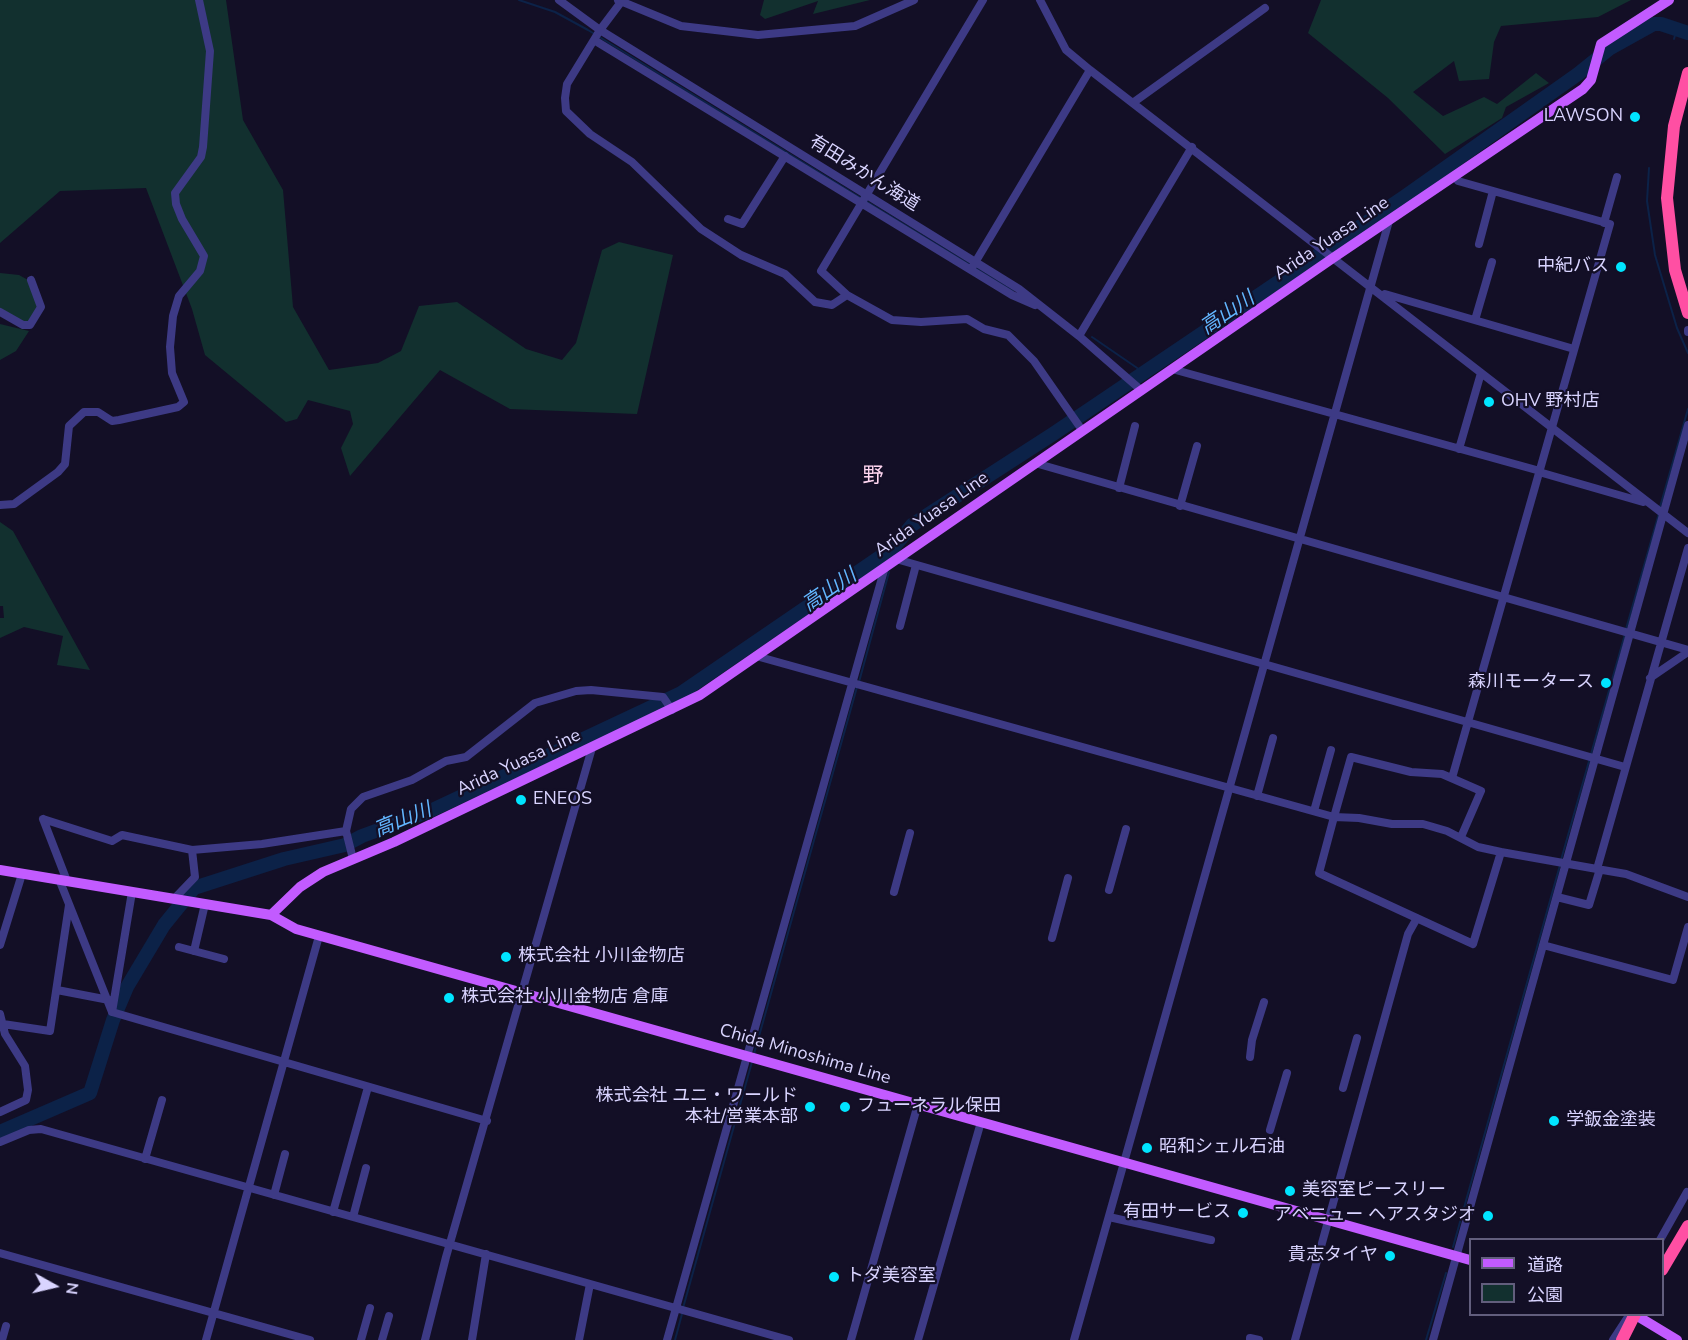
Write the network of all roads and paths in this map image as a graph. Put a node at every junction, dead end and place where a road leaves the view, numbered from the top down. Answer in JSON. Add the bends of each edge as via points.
{"nodes":[{"id":1,"x":199,"y":0,"type":"edge"},
{"id":2,"x":559,"y":0,"type":"edge"},
{"id":3,"x":914,"y":0,"type":"edge"},
{"id":4,"x":983,"y":0,"type":"edge"},
{"id":5,"x":1040,"y":0,"type":"edge"},
{"id":6,"x":1669,"y":0,"type":"edge"},
{"id":7,"x":620,"y":1,"type":"edge"},
{"id":8,"x":1265,"y":8,"type":"dead end"},
{"id":9,"x":600,"y":30,"type":"junction"},
{"id":10,"x":594,"y":40,"type":"junction"},
{"id":11,"x":1090,"y":70,"type":"junction"},
{"id":12,"x":1688,"y":73,"type":"edge"},
{"id":13,"x":1134,"y":102,"type":"junction"},
{"id":14,"x":1192,"y":147,"type":"junction"},
{"id":15,"x":785,"y":156,"type":"junction"},
{"id":16,"x":1454,"y":176,"type":"junction"},
{"id":17,"x":1617,"y":177,"type":"dead end"},
{"id":18,"x":1493,"y":191,"type":"junction"},
{"id":19,"x":865,"y":194,"type":"junction"},
{"id":20,"x":860,"y":202,"type":"junction"},
{"id":21,"x":728,"y":219,"type":"dead end"},
{"id":22,"x":1389,"y":221,"type":"junction"},
{"id":23,"x":1604,"y":223,"type":"junction"},
{"id":24,"x":1479,"y":244,"type":"dead end"},
{"id":25,"x":1330,"y":256,"type":"junction"},
{"id":26,"x":1492,"y":262,"type":"dead end"},
{"id":27,"x":973,"y":266,"type":"junction"},
{"id":28,"x":31,"y":280,"type":"dead end"},
{"id":29,"x":1375,"y":290,"type":"junction"},
{"id":30,"x":847,"y":295,"type":"junction"},
{"id":31,"x":0,"y":312,"type":"edge"},
{"id":32,"x":1688,"y":313,"type":"edge"},
{"id":33,"x":1475,"y":320,"type":"junction"},
{"id":34,"x":1079,"y":336,"type":"junction"},
{"id":35,"x":1574,"y":349,"type":"junction"},
{"id":36,"x":1172,"y":369,"type":"junction"},
{"id":37,"x":1481,"y":373,"type":"junction"},
{"id":38,"x":1139,"y":388,"type":"junction"},
{"id":39,"x":1336,"y":416,"type":"junction"},
{"id":40,"x":1688,"y":425,"type":"edge"},
{"id":41,"x":1135,"y":426,"type":"dead end"},
{"id":42,"x":1552,"y":428,"type":"junction"},
{"id":43,"x":1082,"y":430,"type":"junction"},
{"id":44,"x":1197,"y":446,"type":"dead end"},
{"id":45,"x":1459,"y":449,"type":"junction"},
{"id":46,"x":1035,"y":463,"type":"junction"},
{"id":47,"x":1539,"y":472,"type":"junction"},
{"id":48,"x":1119,"y":488,"type":"junction"},
{"id":49,"x":1647,"y":503,"type":"junction"},
{"id":50,"x":0,"y":505,"type":"edge"},
{"id":51,"x":1180,"y":506,"type":"junction"},
{"id":52,"x":1663,"y":515,"type":"junction"},
{"id":53,"x":1688,"y":533,"type":"edge"},
{"id":54,"x":1300,"y":539,"type":"junction"},
{"id":55,"x":1688,"y":548,"type":"edge"},
{"id":56,"x":896,"y":559,"type":"junction"},
{"id":57,"x":916,"y":565,"type":"junction"},
{"id":58,"x":885,"y":567,"type":"junction"},
{"id":59,"x":1504,"y":597,"type":"junction"},
{"id":60,"x":900,"y":626,"type":"dead end"},
{"id":61,"x":1631,"y":632,"type":"junction"},
{"id":62,"x":1660,"y":641,"type":"junction"},
{"id":63,"x":1688,"y":651,"type":"edge"},
{"id":64,"x":756,"y":656,"type":"junction"},
{"id":65,"x":1265,"y":663,"type":"junction"},
{"id":66,"x":1650,"y":678,"type":"junction"},
{"id":67,"x":853,"y":682,"type":"junction"},
{"id":68,"x":672,"y":710,"type":"junction"},
{"id":69,"x":1469,"y":721,"type":"junction"},
{"id":70,"x":1273,"y":738,"type":"dead end"},
{"id":71,"x":592,"y":748,"type":"junction"},
{"id":72,"x":1331,"y":750,"type":"dead end"},
{"id":73,"x":1594,"y":758,"type":"junction"},
{"id":74,"x":1625,"y":767,"type":"junction"},
{"id":75,"x":1452,"y":778,"type":"junction"},
{"id":76,"x":1230,"y":788,"type":"junction"},
{"id":77,"x":1257,"y":796,"type":"junction"},
{"id":78,"x":1314,"y":811,"type":"junction"},
{"id":79,"x":1334,"y":817,"type":"junction"},
{"id":80,"x":1126,"y":829,"type":"dead end"},
{"id":81,"x":910,"y":833,"type":"dead end"},
{"id":82,"x":1461,"y":837,"type":"junction"},
{"id":83,"x":348,"y":838,"type":"junction"},
{"id":84,"x":192,"y":850,"type":"junction"},
{"id":85,"x":1501,"y":852,"type":"junction"},
{"id":86,"x":353,"y":859,"type":"junction"},
{"id":87,"x":1566,"y":864,"type":"junction"},
{"id":88,"x":1598,"y":869,"type":"junction"},
{"id":89,"x":0,"y":870,"type":"edge"},
{"id":90,"x":22,"y":874,"type":"junction"},
{"id":91,"x":1068,"y":878,"type":"dead end"},
{"id":92,"x":63,"y":880,"type":"junction"},
{"id":93,"x":1109,"y":890,"type":"dead end"},
{"id":94,"x":132,"y":892,"type":"junction"},
{"id":95,"x":894,"y":892,"type":"dead end"},
{"id":96,"x":1557,"y":897,"type":"junction"},
{"id":97,"x":1688,"y":897,"type":"edge"},
{"id":98,"x":175,"y":899,"type":"junction"},
{"id":99,"x":69,"y":904,"type":"junction"},
{"id":100,"x":205,"y":904,"type":"junction"},
{"id":101,"x":270,"y":915,"type":"junction"},
{"id":102,"x":1417,"y":918,"type":"junction"},
{"id":103,"x":1688,"y":927,"type":"edge"},
{"id":104,"x":319,"y":936,"type":"junction"},
{"id":105,"x":1052,"y":938,"type":"dead end"},
{"id":106,"x":0,"y":945,"type":"edge"},
{"id":107,"x":1543,"y":945,"type":"junction"},
{"id":108,"x":179,"y":947,"type":"dead end"},
{"id":109,"x":194,"y":951,"type":"junction"},
{"id":110,"x":224,"y":959,"type":"dead end"},
{"id":111,"x":57,"y":990,"type":"junction"},
{"id":112,"x":524,"y":992,"type":"junction"},
{"id":113,"x":110,"y":1000,"type":"junction"},
{"id":114,"x":1264,"y":1002,"type":"dead end"},
{"id":115,"x":0,"y":1014,"type":"edge"},
{"id":116,"x":3,"y":1024,"type":"junction"},
{"id":117,"x":1357,"y":1038,"type":"dead end"},
{"id":118,"x":752,"y":1057,"type":"junction"},
{"id":119,"x":1250,"y":1057,"type":"dead end"},
{"id":120,"x":283,"y":1063,"type":"junction"},
{"id":121,"x":1287,"y":1073,"type":"dead end"},
{"id":122,"x":368,"y":1087,"type":"junction"},
{"id":123,"x":1343,"y":1088,"type":"dead end"},
{"id":124,"x":162,"y":1100,"type":"dead end"},
{"id":125,"x":918,"y":1104,"type":"junction"},
{"id":126,"x":0,"y":1112,"type":"edge"},
{"id":127,"x":487,"y":1121,"type":"junction"},
{"id":128,"x":981,"y":1122,"type":"junction"},
{"id":129,"x":1270,"y":1130,"type":"dead end"},
{"id":130,"x":0,"y":1142,"type":"edge"},
{"id":131,"x":285,"y":1154,"type":"dead end"},
{"id":132,"x":145,"y":1159,"type":"junction"},
{"id":133,"x":1125,"y":1163,"type":"junction"},
{"id":134,"x":366,"y":1168,"type":"dead end"},
{"id":135,"x":248,"y":1187,"type":"junction"},
{"id":136,"x":1687,"y":1192,"type":"edge"},
{"id":137,"x":274,"y":1195,"type":"junction"},
{"id":138,"x":333,"y":1212,"type":"junction"},
{"id":139,"x":353,"y":1217,"type":"junction"},
{"id":140,"x":1109,"y":1217,"type":"junction"},
{"id":141,"x":1329,"y":1220,"type":"junction"},
{"id":142,"x":1688,"y":1226,"type":"edge"},
{"id":143,"x":1661,"y":1238,"type":"edge"},
{"id":144,"x":1211,"y":1240,"type":"dead end"},
{"id":145,"x":451,"y":1245,"type":"junction"},
{"id":146,"x":0,"y":1253,"type":"edge"},
{"id":147,"x":486,"y":1254,"type":"junction"},
{"id":148,"x":1457,"y":1256,"type":"junction"},
{"id":149,"x":1469,"y":1260,"type":"edge"},
{"id":150,"x":1664,"y":1267,"type":"edge"},
{"id":151,"x":590,"y":1284,"type":"junction"},
{"id":152,"x":370,"y":1308,"type":"dead end"},
{"id":153,"x":676,"y":1309,"type":"junction"},
{"id":154,"x":213,"y":1312,"type":"junction"},
{"id":155,"x":389,"y":1316,"type":"dead end"},
{"id":156,"x":1636,"y":1316,"type":"edge"},
{"id":157,"x":6,"y":1326,"type":"dead end"},
{"id":158,"x":294,"y":1338,"type":"edge"},
{"id":159,"x":2,"y":1340,"type":"edge"},
{"id":160,"x":206,"y":1340,"type":"edge"},
{"id":161,"x":310,"y":1340,"type":"edge"},
{"id":162,"x":361,"y":1340,"type":"edge"},
{"id":163,"x":382,"y":1340,"type":"edge"},
{"id":164,"x":425,"y":1340,"type":"edge"},
{"id":165,"x":472,"y":1340,"type":"edge"},
{"id":166,"x":579,"y":1340,"type":"edge"},
{"id":167,"x":667,"y":1340,"type":"edge"},
{"id":168,"x":789,"y":1340,"type":"edge"},
{"id":169,"x":851,"y":1340,"type":"edge"},
{"id":170,"x":918,"y":1340,"type":"edge"},
{"id":171,"x":1074,"y":1340,"type":"edge"},
{"id":172,"x":1250,"y":1340,"type":"edge"},
{"id":173,"x":1259,"y":1340,"type":"edge"},
{"id":174,"x":1295,"y":1340,"type":"edge"},
{"id":175,"x":1433,"y":1340,"type":"edge"},
{"id":176,"x":1612,"y":1340,"type":"edge"},
{"id":177,"x":1622,"y":1340,"type":"edge"},
{"id":178,"x":1677,"y":1340,"type":"edge"}],
"edges":[{"from":1,"to":50,"type":"street","via":[[210,51],[203,147],[201,157],[175,193],[182,219],[204,256],[200,271],[179,296],[173,316],[172,373],[184,402],[178,407],[112,421],[98,412],[84,412],[69,426],[65,464],[58,472],[15,504]]},
{"from":2,"to":9,"type":"street","name":"有田みかん海道"},
{"from":3,"to":7,"type":"street","via":[[855,26],[758,35],[681,26]]},
{"from":4,"to":19,"type":"street"},
{"from":5,"to":11,"type":"street","via":[[1066,50]]},
{"from":6,"to":16,"type":"main road","name":"Arida Yuasa Line","via":[[1604,42],[1597,52],[1593,74],[1583,89]]},
{"from":7,"to":9,"type":"street"},
{"from":8,"to":13,"type":"street"},
{"from":9,"to":10,"type":"street"},
{"from":9,"to":19,"type":"street","name":"有田みかん海道"},
{"from":10,"to":15,"type":"street"},
{"from":10,"to":30,"type":"street","via":[[567,84],[566,111],[590,134],[632,162],[701,229],[731,249],[784,274],[815,302],[832,305]]},
{"from":11,"to":13,"type":"street"},
{"from":11,"to":27,"type":"street"},
{"from":12,"to":32,"type":"highway","via":[[1674,126],[1667,198],[1675,270]]},
{"from":13,"to":14,"type":"street"},
{"from":14,"to":25,"type":"street"},
{"from":14,"to":34,"type":"street"},
{"from":15,"to":20,"type":"street"},
{"from":15,"to":21,"type":"street","via":[[742,224]]},
{"from":16,"to":18,"type":"street","via":[[1458,181]]},
{"from":16,"to":22,"type":"main road","name":"Arida Yuasa Line"},
{"from":17,"to":23,"type":"street"},
{"from":18,"to":23,"type":"street"},
{"from":18,"to":24,"type":"street"},
{"from":19,"to":20,"type":"street"},
{"from":19,"to":27,"type":"street","name":"有田みかん海道"},
{"from":20,"to":27,"type":"street"},
{"from":20,"to":30,"type":"street","via":[[821,271]]},
{"from":22,"to":25,"type":"main road","name":"Arida Yuasa Line"},
{"from":22,"to":29,"type":"street"},
{"from":23,"to":35,"type":"street","via":[[1610,225]]},
{"from":25,"to":29,"type":"street"},
{"from":25,"to":36,"type":"main road","name":"Arida Yuasa Line"},
{"from":26,"to":33,"type":"street"},
{"from":27,"to":34,"type":"street","name":"有田みかん海道","via":[[1051,313]]},
{"from":28,"to":31,"type":"street","via":[[41,307],[30,325]]},
{"from":29,"to":33,"type":"street"},
{"from":29,"to":37,"type":"street"},
{"from":29,"to":39,"type":"street"},
{"from":30,"to":43,"type":"street","via":[[892,320],[967,319],[984,329],[1008,335],[1034,361]]},
{"from":33,"to":35,"type":"street"},
{"from":34,"to":38,"type":"street","name":"有田みかん海道"},
{"from":35,"to":42,"type":"street"},
{"from":36,"to":38,"type":"main road","name":"Arida Yuasa Line"},
{"from":36,"to":39,"type":"street"},
{"from":37,"to":42,"type":"street"},
{"from":37,"to":45,"type":"street"},
{"from":38,"to":43,"type":"main road","name":"Arida Yuasa Line"},
{"from":39,"to":45,"type":"street"},
{"from":39,"to":54,"type":"street"},
{"from":40,"to":52,"type":"street"},
{"from":41,"to":48,"type":"street"},
{"from":42,"to":47,"type":"street"},
{"from":42,"to":49,"type":"street"},
{"from":43,"to":46,"type":"main road","name":"Arida Yuasa Line"},
{"from":44,"to":51,"type":"street"},
{"from":45,"to":47,"type":"street"},
{"from":46,"to":48,"type":"street"},
{"from":46,"to":56,"type":"main road","name":"Arida Yuasa Line"},
{"from":47,"to":49,"type":"street"},
{"from":47,"to":59,"type":"street"},
{"from":48,"to":51,"type":"street"},
{"from":49,"to":52,"type":"street"},
{"from":51,"to":54,"type":"street"},
{"from":52,"to":53,"type":"street"},
{"from":52,"to":61,"type":"street"},
{"from":54,"to":59,"type":"street"},
{"from":54,"to":65,"type":"street"},
{"from":55,"to":62,"type":"street"},
{"from":56,"to":57,"type":"street"},
{"from":56,"to":58,"type":"main road","name":"Arida Yuasa Line"},
{"from":57,"to":60,"type":"street"},
{"from":57,"to":65,"type":"street"},
{"from":58,"to":64,"type":"main road","name":"Arida Yuasa Line"},
{"from":58,"to":67,"type":"street"},
{"from":59,"to":61,"type":"street"},
{"from":59,"to":69,"type":"street"},
{"from":61,"to":62,"type":"street"},
{"from":61,"to":73,"type":"street"},
{"from":62,"to":63,"type":"street"},
{"from":62,"to":66,"type":"street"},
{"from":63,"to":66,"type":"street"},
{"from":64,"to":67,"type":"street"},
{"from":64,"to":68,"type":"main road","name":"Arida Yuasa Line"},
{"from":65,"to":69,"type":"street"},
{"from":65,"to":76,"type":"street"},
{"from":66,"to":74,"type":"street"},
{"from":67,"to":76,"type":"street"},
{"from":67,"to":118,"type":"street"},
{"from":68,"to":71,"type":"main road","name":"Arida Yuasa Line"},
{"from":68,"to":83,"type":"street","via":[[663,697],[591,690],[536,703],[466,757],[446,761],[412,780],[363,797],[351,809]]},
{"from":69,"to":73,"type":"street"},
{"from":69,"to":75,"type":"street"},
{"from":70,"to":77,"type":"street"},
{"from":71,"to":86,"type":"main road","name":"Arida Yuasa Line"},
{"from":71,"to":112,"type":"street"},
{"from":72,"to":78,"type":"street"},
{"from":73,"to":74,"type":"street"},
{"from":73,"to":87,"type":"street"},
{"from":74,"to":88,"type":"street"},
{"from":75,"to":79,"type":"street","via":[[1351,757]]},
{"from":75,"to":82,"type":"street","via":[[1481,791]]},
{"from":76,"to":77,"type":"street"},
{"from":76,"to":133,"type":"street"},
{"from":77,"to":78,"type":"street"},
{"from":78,"to":79,"type":"street"},
{"from":79,"to":82,"type":"street","via":[[1423,824]]},
{"from":79,"to":102,"type":"street","via":[[1319,873]]},
{"from":80,"to":93,"type":"street"},
{"from":81,"to":95,"type":"street"},
{"from":82,"to":85,"type":"street","via":[[1478,847]]},
{"from":83,"to":84,"type":"street"},
{"from":83,"to":86,"type":"street"},
{"from":84,"to":92,"type":"street","via":[[123,835],[112,842],[43,819]]},
{"from":84,"to":98,"type":"street","via":[[195,877]]},
{"from":85,"to":87,"type":"street"},
{"from":85,"to":102,"type":"street","via":[[1473,944]]},
{"from":86,"to":101,"type":"main road","name":"Arida Yuasa Line","via":[[308,882]]},
{"from":87,"to":88,"type":"street"},
{"from":87,"to":96,"type":"street"},
{"from":88,"to":96,"type":"street","via":[[1588,905]]},
{"from":88,"to":97,"type":"street","via":[[1626,874]]},
{"from":89,"to":90,"type":"main road"},
{"from":90,"to":92,"type":"main road"},
{"from":90,"to":106,"type":"street"},
{"from":91,"to":105,"type":"street"},
{"from":92,"to":94,"type":"main road"},
{"from":92,"to":99,"type":"street"},
{"from":94,"to":98,"type":"main road"},
{"from":94,"to":113,"type":"street"},
{"from":96,"to":107,"type":"street"},
{"from":98,"to":100,"type":"main road"},
{"from":99,"to":111,"type":"street"},
{"from":99,"to":113,"type":"street"},
{"from":100,"to":101,"type":"main road"},
{"from":100,"to":109,"type":"street"},
{"from":101,"to":104,"type":"main road","name":"Chida Minoshima Line","via":[[288,926]]},
{"from":102,"to":141,"type":"street","via":[[1408,934]]},
{"from":103,"to":107,"type":"street","via":[[1673,980]]},
{"from":104,"to":112,"type":"main road","name":"Chida Minoshima Line"},
{"from":104,"to":120,"type":"street"},
{"from":107,"to":148,"type":"street"},
{"from":108,"to":109,"type":"street"},
{"from":109,"to":110,"type":"street"},
{"from":111,"to":113,"type":"street"},
{"from":111,"to":116,"type":"street","via":[[50,1031]]},
{"from":112,"to":118,"type":"main road","name":"Chida Minoshima Line"},
{"from":112,"to":127,"type":"street"},
{"from":113,"to":120,"type":"street","via":[[112,1012]]},
{"from":114,"to":119,"type":"street"},
{"from":115,"to":116,"type":"street"},
{"from":116,"to":126,"type":"street","via":[[25,1066],[28,1090],[26,1100]]},
{"from":117,"to":123,"type":"street"},
{"from":118,"to":125,"type":"main road","name":"Chida Minoshima Line"},
{"from":118,"to":153,"type":"street"},
{"from":120,"to":122,"type":"street"},
{"from":120,"to":135,"type":"street"},
{"from":121,"to":129,"type":"street"},
{"from":122,"to":127,"type":"street"},
{"from":122,"to":138,"type":"street"},
{"from":124,"to":132,"type":"street"},
{"from":125,"to":128,"type":"main road","name":"Chida Minoshima Line"},
{"from":125,"to":169,"type":"street"},
{"from":127,"to":145,"type":"street"},
{"from":128,"to":133,"type":"main road","name":"Chida Minoshima Line"},
{"from":128,"to":170,"type":"street"},
{"from":130,"to":132,"type":"street","via":[[35,1128]]},
{"from":131,"to":137,"type":"street"},
{"from":132,"to":135,"type":"street"},
{"from":133,"to":140,"type":"street"},
{"from":133,"to":141,"type":"main road","name":"Chida Minoshima Line"},
{"from":134,"to":139,"type":"street"},
{"from":135,"to":137,"type":"street"},
{"from":135,"to":154,"type":"street"},
{"from":136,"to":143,"type":"street"},
{"from":137,"to":138,"type":"street"},
{"from":138,"to":139,"type":"street"},
{"from":139,"to":145,"type":"street"},
{"from":140,"to":144,"type":"street"},
{"from":140,"to":171,"type":"street"},
{"from":141,"to":148,"type":"main road","name":"Chida Minoshima Line"},
{"from":141,"to":174,"type":"street"},
{"from":142,"to":150,"type":"highway"},
{"from":145,"to":147,"type":"street"},
{"from":145,"to":164,"type":"street"},
{"from":146,"to":154,"type":"street"},
{"from":147,"to":151,"type":"street"},
{"from":147,"to":165,"type":"street"},
{"from":148,"to":149,"type":"main road","name":"Chida Minoshima Line"},
{"from":148,"to":175,"type":"street"},
{"from":151,"to":153,"type":"street"},
{"from":151,"to":166,"type":"street"},
{"from":152,"to":162,"type":"street"},
{"from":153,"to":167,"type":"street"},
{"from":153,"to":168,"type":"street"},
{"from":154,"to":158,"type":"street"},
{"from":154,"to":160,"type":"street"},
{"from":155,"to":163,"type":"street"},
{"from":156,"to":176,"type":"street"},
{"from":156,"to":177,"type":"highway"},
{"from":156,"to":178,"type":"main road"},
{"from":157,"to":159,"type":"street"},
{"from":158,"to":161,"type":"street"},
{"from":172,"to":173,"type":"street"}]}
